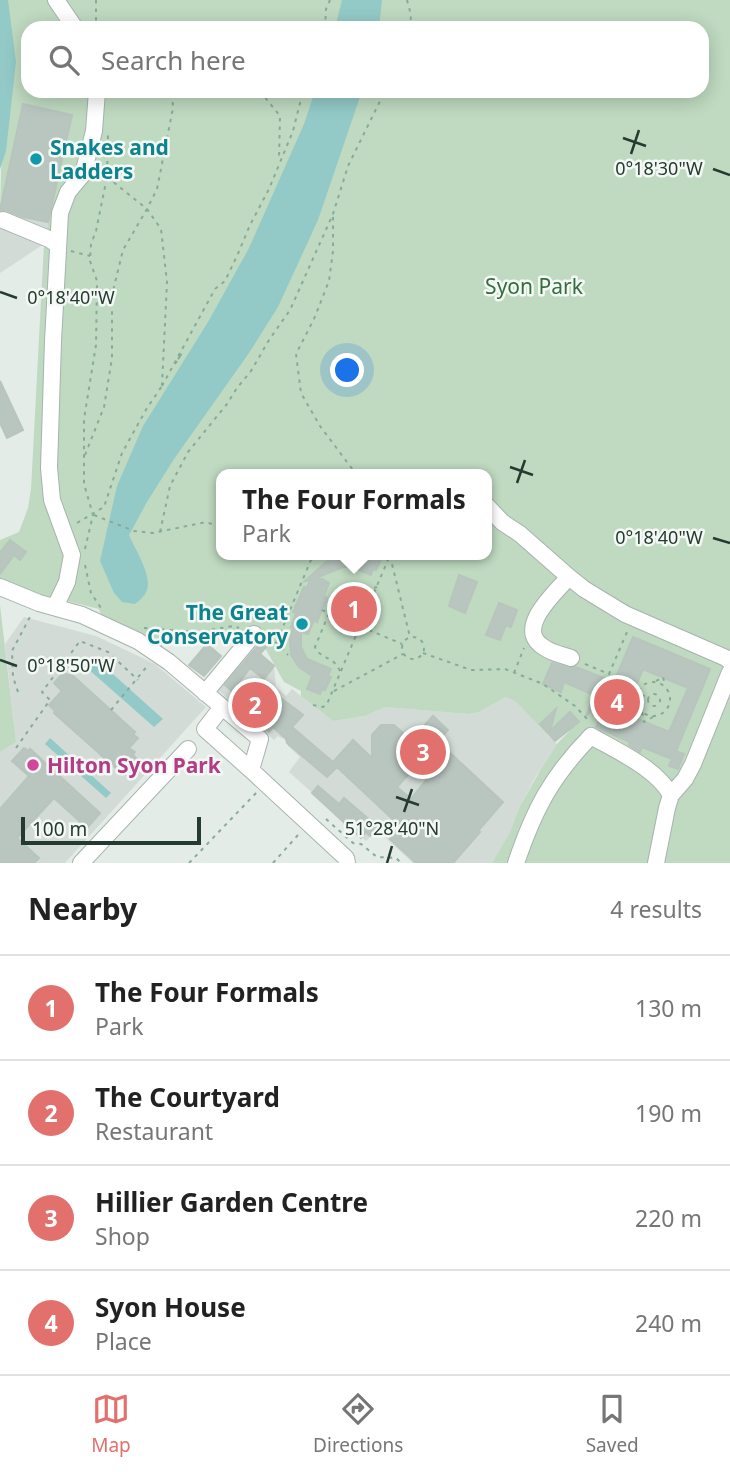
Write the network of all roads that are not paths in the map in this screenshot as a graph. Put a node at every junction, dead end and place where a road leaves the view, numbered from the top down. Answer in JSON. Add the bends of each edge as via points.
{"nodes":[{"id":1,"x":55,"y":0,"type":"edge"},
{"id":2,"x":70,"y":21,"type":"edge"},
{"id":3,"x":96,"y":98,"type":"edge"},
{"id":4,"x":3,"y":219,"type":"dead end"},
{"id":5,"x":58,"y":245,"type":"junction"},
{"id":6,"x":492,"y":511,"type":"edge"},
{"id":7,"x":569,"y":577,"type":"junction"},
{"id":8,"x":0,"y":587,"type":"edge"},
{"id":9,"x":42,"y":608,"type":"junction"},
{"id":10,"x":254,"y":634,"type":"road end"},
{"id":11,"x":571,"y":658,"type":"road end"},
{"id":12,"x":730,"y":662,"type":"edge"},
{"id":13,"x":730,"y":672,"type":"edge"},
{"id":14,"x":205,"y":692,"type":"junction"},
{"id":15,"x":222,"y":707,"type":"junction"},
{"id":16,"x":188,"y":749,"type":"dead end"},
{"id":17,"x":251,"y":770,"type":"junction"},
{"id":18,"x":671,"y":795,"type":"junction"},
{"id":19,"x":80,"y":863,"type":"edge"},
{"id":20,"x":347,"y":863,"type":"edge"},
{"id":21,"x":516,"y":863,"type":"edge"},
{"id":22,"x":656,"y":863,"type":"edge"}],
"edges":[{"from":1,"to":2,"type":"lane"},
{"from":3,"to":5,"type":"lane","via":[[83,174],[68,192],[60,213]]},
{"from":4,"to":5,"type":"lane"},
{"from":5,"to":9,"type":"lane","via":[[49,468],[52,500],[72,555],[67,582]]},
{"from":6,"to":7,"type":"lane"},
{"from":7,"to":11,"type":"lane","via":[[538,613],[532,630],[544,648]]},
{"from":7,"to":12,"type":"lane","via":[[625,614]]},
{"from":8,"to":9,"type":"lane"},
{"from":9,"to":14,"type":"lane","via":[[82,615],[158,650]]},
{"from":10,"to":14,"type":"lane"},
{"from":13,"to":18,"type":"lane","via":[[693,764]]},
{"from":14,"to":15,"type":"lane"},
{"from":15,"to":17,"type":"lane","via":[[260,739]]},
{"from":15,"to":17,"type":"lane","via":[[205,729]]},
{"from":16,"to":19,"type":"lane"},
{"from":17,"to":20,"type":"lane"},
{"from":18,"to":21,"type":"lane","via":[[644,768],[591,736],[548,789]]},
{"from":18,"to":22,"type":"lane"}]}
